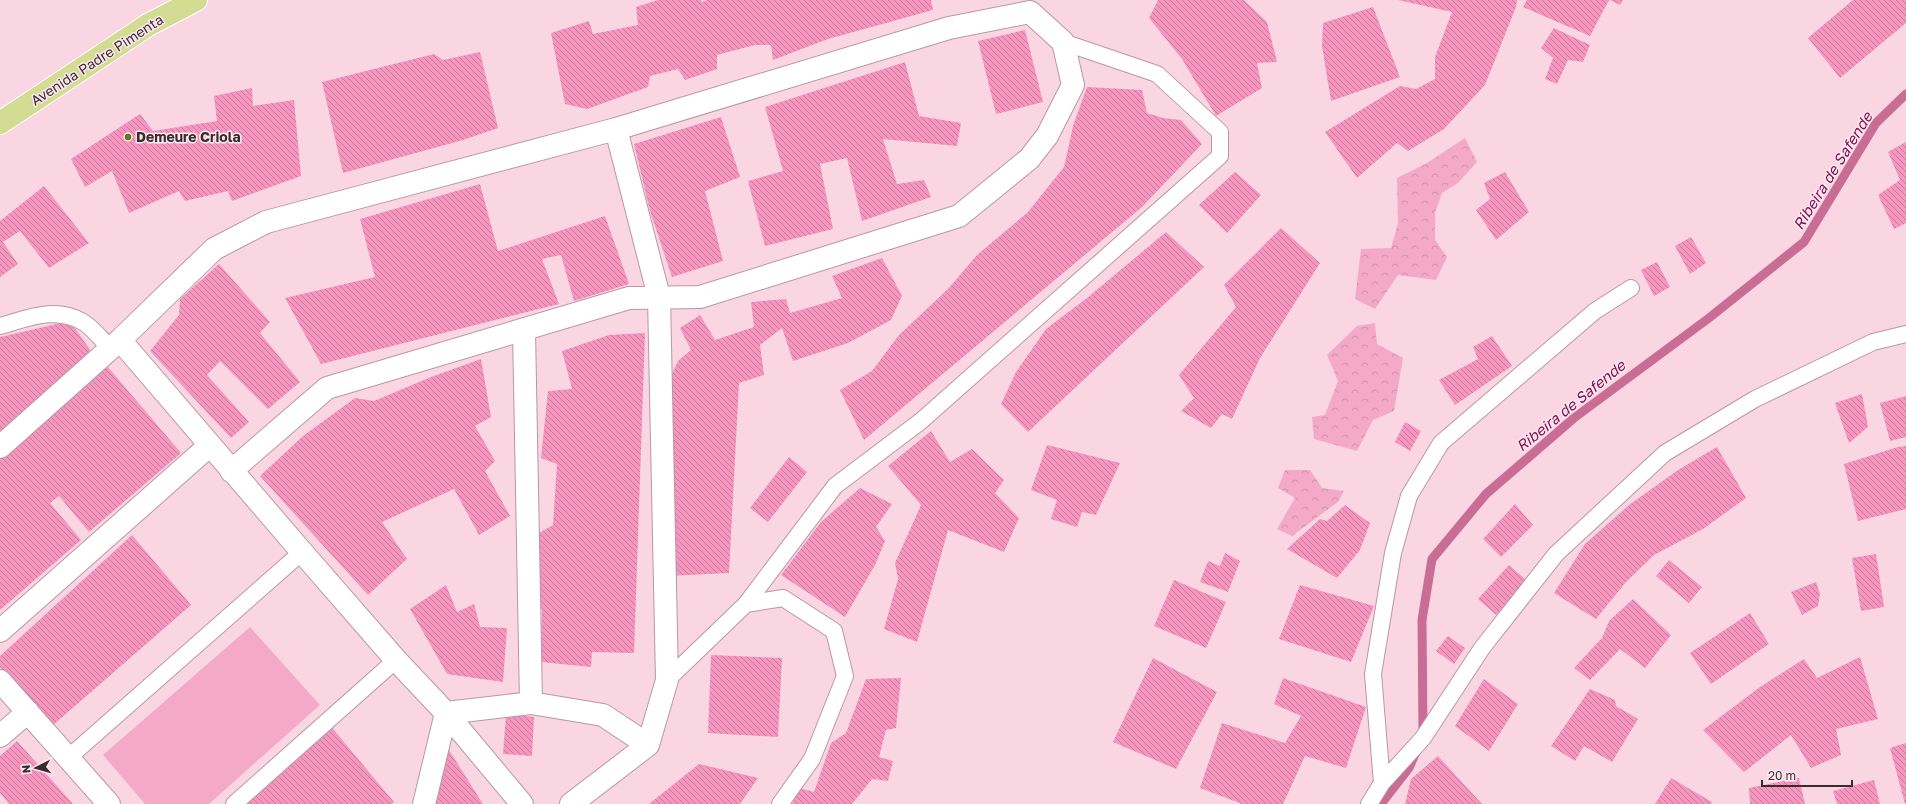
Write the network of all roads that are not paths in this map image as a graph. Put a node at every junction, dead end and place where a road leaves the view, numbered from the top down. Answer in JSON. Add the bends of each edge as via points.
{"nodes":[{"id":1,"x":196,"y":0,"type":"edge"},
{"id":2,"x":1063,"y":42,"type":"junction"},
{"id":3,"x":0,"y":123,"type":"edge"},
{"id":4,"x":616,"y":129,"type":"junction"},
{"id":5,"x":1631,"y":288,"type":"dead end"},
{"id":6,"x":659,"y":297,"type":"junction"},
{"id":7,"x":0,"y":326,"type":"edge"},
{"id":8,"x":524,"y":330,"type":"junction"},
{"id":9,"x":1906,"y":334,"type":"edge"},
{"id":10,"x":115,"y":344,"type":"junction"},
{"id":11,"x":209,"y":446,"type":"junction"},
{"id":12,"x":0,"y":447,"type":"edge"},
{"id":13,"x":231,"y":471,"type":"junction"},
{"id":14,"x":302,"y":552,"type":"junction"},
{"id":15,"x":746,"y":604,"type":"junction"},
{"id":16,"x":0,"y":632,"type":"edge"},
{"id":17,"x":396,"y":660,"type":"junction"},
{"id":18,"x":667,"y":680,"type":"junction"},
{"id":19,"x":0,"y":681,"type":"edge"},
{"id":20,"x":531,"y":703,"type":"junction"},
{"id":21,"x":28,"y":712,"type":"junction"},
{"id":22,"x":446,"y":713,"type":"junction"},
{"id":23,"x":0,"y":736,"type":"edge"},
{"id":24,"x":648,"y":744,"type":"junction"},
{"id":25,"x":68,"y":758,"type":"junction"},
{"id":26,"x":1382,"y":782,"type":"junction"},
{"id":27,"x":109,"y":804,"type":"edge"},
{"id":28,"x":234,"y":804,"type":"edge"},
{"id":29,"x":424,"y":804,"type":"edge"},
{"id":30,"x":522,"y":804,"type":"edge"},
{"id":31,"x":571,"y":804,"type":"edge"},
{"id":32,"x":780,"y":804,"type":"edge"},
{"id":33,"x":1369,"y":804,"type":"edge"}],
"edges":[{"from":1,"to":3,"type":"main road","name":"Avenida Padre Pimenta","via":[[148,25]]},
{"from":2,"to":4,"type":"street","via":[[1030,12],[949,28]]},
{"from":2,"to":6,"type":"street","via":[[1073,86],[1047,136],[1029,159],[959,216],[700,297]]},
{"from":2,"to":15,"type":"lane","via":[[1157,74],[1220,132],[1220,156],[921,421],[835,486]]},
{"from":4,"to":6,"type":"street"},
{"from":4,"to":10,"type":"street","via":[[266,222],[214,249]]},
{"from":5,"to":26,"type":"lane","via":[[1596,311],[1441,442],[1409,496],[1393,554],[1373,674]]},
{"from":6,"to":8,"type":"street","via":[[630,298]]},
{"from":6,"to":18,"type":"street"},
{"from":7,"to":10,"type":"lane","via":[[45,314],[66,315],[84,323]]},
{"from":8,"to":13,"type":"street","via":[[327,388]]},
{"from":8,"to":20,"type":"street"},
{"from":9,"to":26,"type":"lane","via":[[1873,342],[1755,399],[1665,453],[1556,554],[1482,648],[1422,738]]},
{"from":10,"to":11,"type":"street"},
{"from":10,"to":12,"type":"street"},
{"from":11,"to":13,"type":"street"},
{"from":11,"to":16,"type":"street"},
{"from":13,"to":14,"type":"street"},
{"from":14,"to":17,"type":"street"},
{"from":14,"to":25,"type":"lane"},
{"from":15,"to":18,"type":"lane"},
{"from":15,"to":32,"type":"lane","via":[[784,598],[834,631],[845,676],[812,759]]},
{"from":17,"to":22,"type":"street"},
{"from":17,"to":28,"type":"lane"},
{"from":18,"to":24,"type":"street"},
{"from":19,"to":21,"type":"street"},
{"from":20,"to":22,"type":"street"},
{"from":20,"to":24,"type":"street","via":[[602,715]]},
{"from":21,"to":23,"type":"street"},
{"from":21,"to":25,"type":"street"},
{"from":22,"to":29,"type":"street"},
{"from":22,"to":30,"type":"street"},
{"from":24,"to":31,"type":"street"},
{"from":25,"to":27,"type":"street"},
{"from":26,"to":33,"type":"lane"}]}
